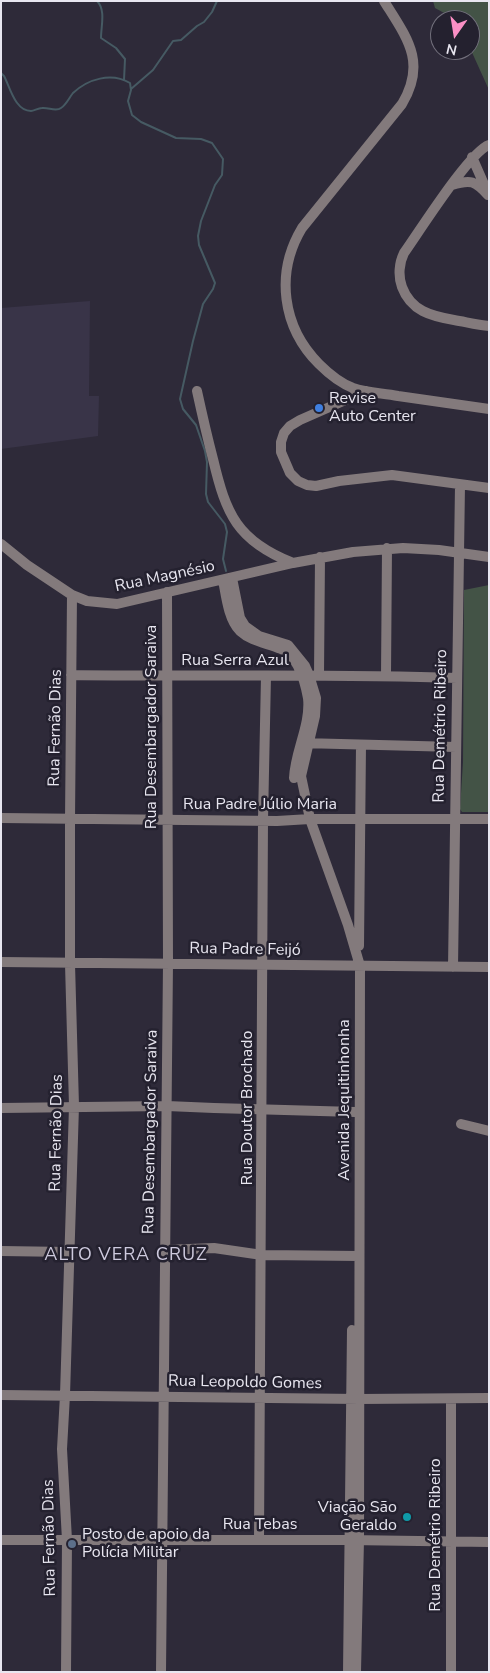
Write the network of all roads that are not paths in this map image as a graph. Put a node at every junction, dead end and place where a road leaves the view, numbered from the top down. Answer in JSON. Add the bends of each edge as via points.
{"nodes":[{"id":1,"x":384,"y":1,"type":"edge"},
{"id":2,"x":489,"y":145,"type":"edge"},
{"id":3,"x":472,"y":157,"type":"junction"},
{"id":4,"x":452,"y":185,"type":"junction"},
{"id":5,"x":489,"y":195,"type":"edge"},
{"id":6,"x":489,"y":326,"type":"edge"},
{"id":7,"x":197,"y":391,"type":"dead end"},
{"id":8,"x":366,"y":391,"type":"junction"},
{"id":9,"x":489,"y":410,"type":"edge"},
{"id":10,"x":460,"y":485,"type":"junction"},
{"id":11,"x":489,"y":488,"type":"edge"},
{"id":12,"x":1,"y":544,"type":"edge"},
{"id":13,"x":388,"y":548,"type":"junction"},
{"id":14,"x":458,"y":553,"type":"junction"},
{"id":15,"x":320,"y":557,"type":"junction"},
{"id":16,"x":489,"y":557,"type":"edge"},
{"id":17,"x":293,"y":563,"type":"junction"},
{"id":18,"x":227,"y":579,"type":"junction"},
{"id":19,"x":167,"y":592,"type":"junction"},
{"id":20,"x":72,"y":595,"type":"junction"},
{"id":21,"x":71,"y":675,"type":"junction"},
{"id":22,"x":310,"y":675,"type":"junction"},
{"id":23,"x":386,"y":675,"type":"junction"},
{"id":24,"x":166,"y":676,"type":"junction"},
{"id":25,"x":266,"y":676,"type":"junction"},
{"id":26,"x":457,"y":678,"type":"junction"},
{"id":27,"x":305,"y":744,"type":"junction"},
{"id":28,"x":361,"y":745,"type":"junction"},
{"id":29,"x":456,"y":747,"type":"junction"},
{"id":30,"x":1,"y":818,"type":"edge"},
{"id":31,"x":307,"y":819,"type":"junction"},
{"id":32,"x":454,"y":819,"type":"junction"},
{"id":33,"x":70,"y":820,"type":"junction"},
{"id":34,"x":168,"y":820,"type":"junction"},
{"id":35,"x":263,"y":820,"type":"junction"},
{"id":36,"x":360,"y":820,"type":"junction"},
{"id":37,"x":489,"y":820,"type":"edge"},
{"id":38,"x":350,"y":925,"type":"junction"},
{"id":39,"x":1,"y":962,"type":"edge"},
{"id":40,"x":70,"y":964,"type":"junction"},
{"id":41,"x":168,"y":964,"type":"junction"},
{"id":42,"x":358,"y":964,"type":"junction"},
{"id":43,"x":263,"y":965,"type":"junction"},
{"id":44,"x":454,"y":967,"type":"junction"},
{"id":45,"x":489,"y":967,"type":"edge"},
{"id":46,"x":74,"y":1106,"type":"junction"},
{"id":47,"x":167,"y":1106,"type":"junction"},
{"id":48,"x":1,"y":1108,"type":"edge"},
{"id":49,"x":263,"y":1110,"type":"junction"},
{"id":50,"x":355,"y":1112,"type":"junction"},
{"id":51,"x":461,"y":1124,"type":"dead end"},
{"id":52,"x":489,"y":1131,"type":"edge"},
{"id":53,"x":356,"y":1208,"type":"junction"},
{"id":54,"x":164,"y":1250,"type":"junction"},
{"id":55,"x":1,"y":1252,"type":"edge"},
{"id":56,"x":68,"y":1252,"type":"junction"},
{"id":57,"x":262,"y":1255,"type":"junction"},
{"id":58,"x":356,"y":1256,"type":"junction"},
{"id":59,"x":1,"y":1395,"type":"edge"},
{"id":60,"x":65,"y":1395,"type":"junction"},
{"id":61,"x":164,"y":1397,"type":"junction"},
{"id":62,"x":261,"y":1398,"type":"junction"},
{"id":63,"x":489,"y":1398,"type":"edge"},
{"id":64,"x":356,"y":1399,"type":"junction"},
{"id":65,"x":451,"y":1399,"type":"junction"},
{"id":66,"x":1,"y":1540,"type":"edge"},
{"id":67,"x":67,"y":1540,"type":"junction"},
{"id":68,"x":162,"y":1540,"type":"junction"},
{"id":69,"x":259,"y":1540,"type":"junction"},
{"id":70,"x":354,"y":1540,"type":"junction"},
{"id":71,"x":450,"y":1542,"type":"junction"},
{"id":72,"x":489,"y":1542,"type":"edge"},
{"id":73,"x":66,"y":1672,"type":"edge"},
{"id":74,"x":161,"y":1672,"type":"edge"},
{"id":75,"x":348,"y":1672,"type":"edge"},
{"id":76,"x":356,"y":1672,"type":"edge"},
{"id":77,"x":452,"y":1672,"type":"edge"}],
"edges":[{"from":1,"to":8,"type":"street","via":[[406,36],[414,56],[410,89],[402,104],[302,228],[292,245],[286,277],[291,320],[309,354],[330,375]]},
{"from":2,"to":3,"type":"street"},
{"from":3,"to":4,"type":"street"},
{"from":3,"to":5,"type":"street"},
{"from":4,"to":5,"type":"street","via":[[471,182]]},
{"from":4,"to":6,"type":"street","via":[[404,253],[400,264],[401,285],[409,301],[424,313]]},
{"from":7,"to":17,"type":"street","via":[[220,491],[231,516],[257,543]]},
{"from":8,"to":9,"type":"street"},
{"from":8,"to":10,"type":"street","via":[[300,420],[284,433],[280,447],[284,463],[298,481],[316,486],[339,480],[392,475]]},
{"from":10,"to":11,"type":"street"},
{"from":10,"to":14,"type":"street","name":"Rua Demétrio Ribeiro"},
{"from":12,"to":20,"type":"street","name":"Rua Magnésio"},
{"from":13,"to":14,"type":"street","name":"Rua Magnésio"},
{"from":13,"to":15,"type":"street","name":"Rua Magnésio"},
{"from":13,"to":23,"type":"street"},
{"from":14,"to":16,"type":"street","name":"Rua Magnésio"},
{"from":14,"to":26,"type":"street","name":"Rua Demétrio Ribeiro"},
{"from":15,"to":17,"type":"street","name":"Rua Magnésio"},
{"from":15,"to":22,"type":"street"},
{"from":17,"to":18,"type":"street","name":"Rua Magnésio"},
{"from":18,"to":19,"type":"street","name":"Rua Magnésio"},
{"from":18,"to":22,"type":"street","name":"Avenida Jequitinhonha","via":[[245,626],[259,636],[288,645]]},
{"from":19,"to":20,"type":"street","name":"Rua Magnésio","via":[[117,604],[87,601]]},
{"from":19,"to":24,"type":"street","name":"Rua Desembargador Saraiva"},
{"from":20,"to":21,"type":"street","name":"Rua Fernão Dias"},
{"from":21,"to":24,"type":"street","name":"Rua Serra Azul"},
{"from":21,"to":33,"type":"street","name":"Rua Fernão Dias"},
{"from":22,"to":23,"type":"street","name":"Rua Serra Azul"},
{"from":22,"to":25,"type":"street","name":"Rua Serra Azul"},
{"from":22,"to":27,"type":"street","name":"Avenida Jequitinhonha","via":[[316,698]]},
{"from":23,"to":26,"type":"street","name":"Rua Serra Azul"},
{"from":24,"to":25,"type":"street","name":"Rua Serra Azul"},
{"from":24,"to":34,"type":"street","name":"Rua Desembargador Saraiva"},
{"from":25,"to":35,"type":"street","name":"Rua Doutor Brochado"},
{"from":26,"to":29,"type":"street","name":"Rua Demétrio Ribeiro"},
{"from":27,"to":28,"type":"street"},
{"from":27,"to":31,"type":"street","name":"Avenida Jequitinhonha","via":[[294,777]]},
{"from":28,"to":29,"type":"street"},
{"from":28,"to":36,"type":"street"},
{"from":29,"to":32,"type":"street","name":"Rua Demétrio Ribeiro"},
{"from":30,"to":33,"type":"street","name":"Rua Padre Júlio Maria"},
{"from":31,"to":35,"type":"street","name":"Rua Padre Júlio Maria"},
{"from":31,"to":36,"type":"street","name":"Rua Padre Júlio Maria"},
{"from":31,"to":38,"type":"street","name":"Avenida Jequitinhonha"},
{"from":32,"to":36,"type":"street","name":"Rua Padre Júlio Maria"},
{"from":32,"to":37,"type":"street","name":"Rua Padre Júlio Maria"},
{"from":32,"to":44,"type":"street","name":"Rua Demétrio Ribeiro"},
{"from":33,"to":34,"type":"street","name":"Rua Padre Júlio Maria"},
{"from":33,"to":40,"type":"street","name":"Rua Fernão Dias"},
{"from":34,"to":35,"type":"street","name":"Rua Padre Júlio Maria"},
{"from":34,"to":41,"type":"street","name":"Rua Desembargador Saraiva"},
{"from":35,"to":43,"type":"street","name":"Rua Doutor Brochado"},
{"from":36,"to":38,"type":"street"},
{"from":38,"to":42,"type":"street","name":"Avenida Jequitinhonha"},
{"from":38,"to":42,"type":"street"},
{"from":39,"to":40,"type":"street","name":"Rua Padre Feijó"},
{"from":40,"to":41,"type":"street","name":"Rua Padre Feijó"},
{"from":40,"to":46,"type":"street","name":"Rua Fernão Dias"},
{"from":41,"to":43,"type":"street","name":"Rua Padre Feijó"},
{"from":41,"to":47,"type":"street","name":"Rua Desembargador Saraiva"},
{"from":42,"to":43,"type":"street","name":"Rua Padre Feijó"},
{"from":42,"to":44,"type":"street","name":"Rua Padre Feijó"},
{"from":42,"to":50,"type":"street","name":"Avenida Jequitinhonha"},
{"from":42,"to":53,"type":"street","name":"Avenida Jequitinhonha"},
{"from":43,"to":49,"type":"street","name":"Rua Doutor Brochado"},
{"from":44,"to":45,"type":"street","name":"Rua Padre Feijó"},
{"from":46,"to":47,"type":"street"},
{"from":46,"to":48,"type":"street"},
{"from":46,"to":56,"type":"street","name":"Rua Fernão Dias"},
{"from":47,"to":49,"type":"street"},
{"from":47,"to":54,"type":"street","name":"Rua Desembargador Saraiva"},
{"from":49,"to":50,"type":"street"},
{"from":49,"to":57,"type":"street","name":"Rua Doutor Brochado"},
{"from":50,"to":53,"type":"street","name":"Avenida Jequitinhonha"},
{"from":51,"to":52,"type":"street"},
{"from":53,"to":58,"type":"street","name":"Avenida Jequitinhonha"},
{"from":54,"to":57,"type":"street","via":[[214,1248]]},
{"from":54,"to":61,"type":"street","name":"Rua Desembargador Saraiva"},
{"from":55,"to":56,"type":"street"},
{"from":56,"to":60,"type":"street","name":"Rua Fernão Dias"},
{"from":57,"to":58,"type":"street"},
{"from":57,"to":62,"type":"street","name":"Rua Doutor Brochado"},
{"from":58,"to":64,"type":"street","name":"Avenida Jequitinhonha"},
{"from":59,"to":60,"type":"street","name":"Rua Leopoldo Gomes"},
{"from":60,"to":61,"type":"street","name":"Rua Leopoldo Gomes"},
{"from":60,"to":67,"type":"street","name":"Rua Fernão Dias","via":[[62,1449]]},
{"from":61,"to":62,"type":"street","name":"Rua Leopoldo Gomes"},
{"from":61,"to":68,"type":"street","name":"Rua Desembargador Saraiva"},
{"from":62,"to":64,"type":"street","name":"Rua Leopoldo Gomes"},
{"from":62,"to":69,"type":"street","name":"Rua Doutor Brochado"},
{"from":63,"to":65,"type":"street","name":"Rua Leopoldo Gomes"},
{"from":64,"to":65,"type":"street","name":"Rua Leopoldo Gomes"},
{"from":64,"to":70,"type":"street","name":"Avenida Jequitinhonha"},
{"from":65,"to":71,"type":"street","name":"Rua Demétrio Ribeiro"},
{"from":66,"to":67,"type":"street","name":"Rua Tebas"},
{"from":67,"to":68,"type":"street","name":"Rua Tebas"},
{"from":67,"to":73,"type":"street","name":"Rua Fernão Dias"},
{"from":68,"to":69,"type":"street","name":"Rua Tebas"},
{"from":68,"to":74,"type":"street","name":"Rua Desembargador Saraiva"},
{"from":69,"to":70,"type":"street","name":"Rua Tebas"},
{"from":70,"to":71,"type":"street","name":"Rua Tebas"},
{"from":70,"to":75,"type":"street","name":"Avenida Jequitinhonha"},
{"from":70,"to":76,"type":"street","name":"Avenida Jequitinhonha"},
{"from":71,"to":72,"type":"street","name":"Rua Tebas"},
{"from":71,"to":77,"type":"street","name":"Rua Demétrio Ribeiro"}]}
